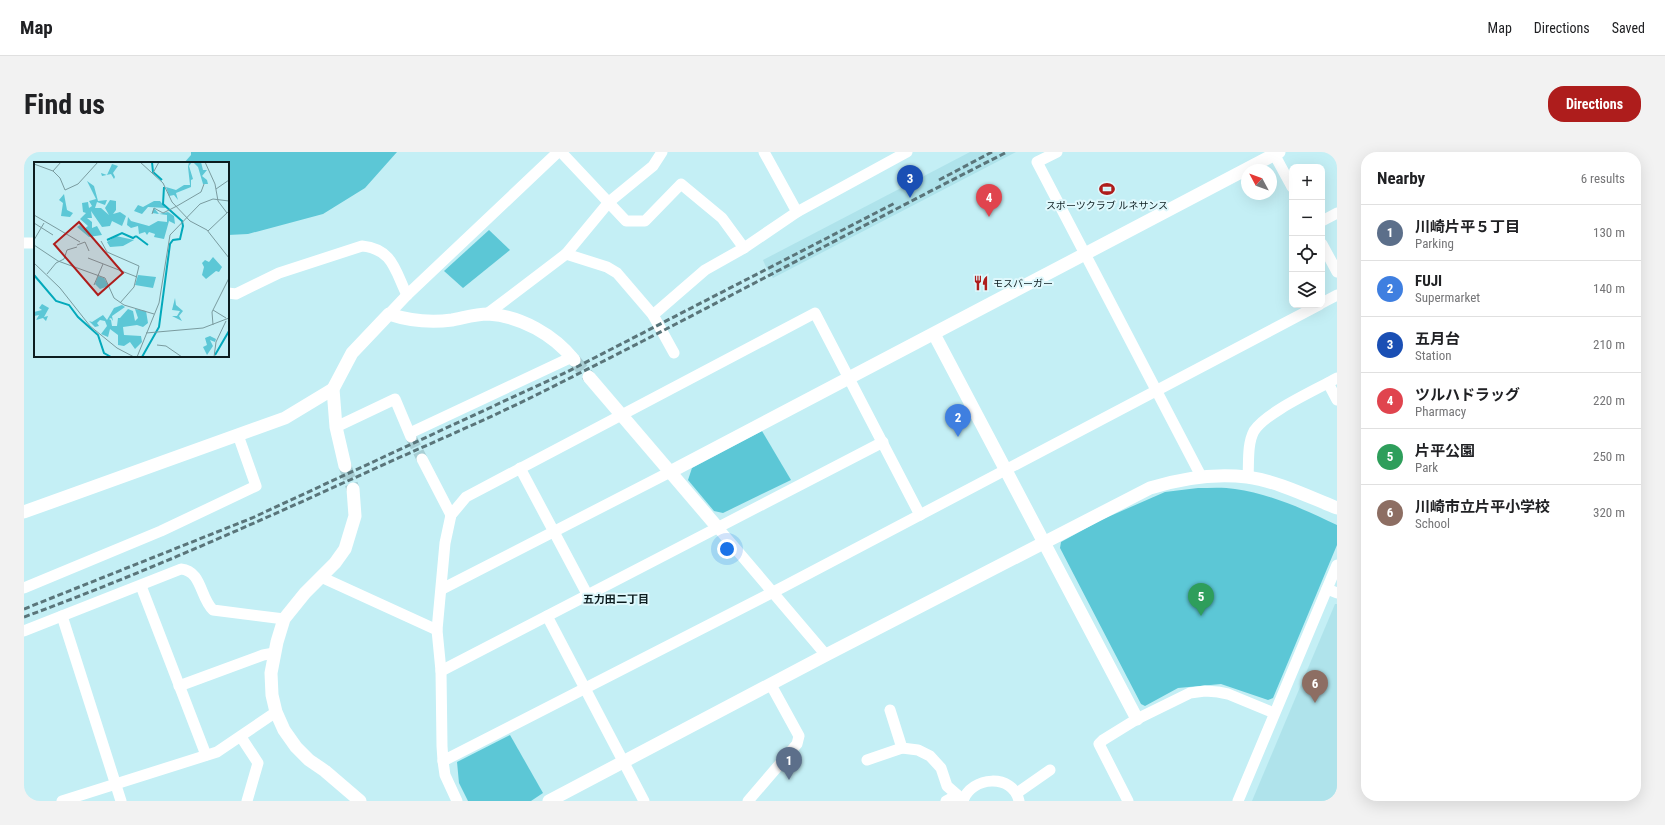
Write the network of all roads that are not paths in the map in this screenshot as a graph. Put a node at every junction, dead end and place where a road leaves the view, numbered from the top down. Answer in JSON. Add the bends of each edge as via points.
{"nodes":[{"id":1,"x":558,"y":152,"type":"edge"},
{"id":2,"x":561,"y":152,"type":"edge"},
{"id":3,"x":662,"y":152,"type":"edge"},
{"id":4,"x":764,"y":152,"type":"edge"},
{"id":5,"x":907,"y":152,"type":"edge"},
{"id":6,"x":1057,"y":152,"type":"edge"},
{"id":7,"x":1276,"y":153,"type":"edge"},
{"id":8,"x":1289,"y":181,"type":"edge"},
{"id":9,"x":609,"y":202,"type":"junction"},
{"id":10,"x":797,"y":212,"type":"junction"},
{"id":11,"x":1337,"y":213,"type":"edge"},
{"id":12,"x":1325,"y":219,"type":"edge"},
{"id":13,"x":744,"y":248,"type":"junction"},
{"id":14,"x":1325,"y":250,"type":"edge"},
{"id":15,"x":566,"y":254,"type":"junction"},
{"id":16,"x":1085,"y":254,"type":"junction"},
{"id":17,"x":1337,"y":272,"type":"edge"},
{"id":18,"x":229,"y":293,"type":"edge"},
{"id":19,"x":407,"y":295,"type":"junction"},
{"id":20,"x":1337,"y":295,"type":"edge"},
{"id":21,"x":1325,"y":301,"type":"edge"},
{"id":22,"x":1313,"y":308,"type":"edge"},
{"id":23,"x":389,"y":314,"type":"junction"},
{"id":24,"x":487,"y":314,"type":"junction"},
{"id":25,"x":653,"y":315,"type":"junction"},
{"id":26,"x":934,"y":334,"type":"junction"},
{"id":27,"x":674,"y":353,"type":"dead end"},
{"id":28,"x":573,"y":358,"type":"joint"},
{"id":29,"x":589,"y":377,"type":"tunnel mouth"},
{"id":30,"x":849,"y":377,"type":"junction"},
{"id":31,"x":1332,"y":380,"type":"edge"},
{"id":32,"x":333,"y":389,"type":"junction"},
{"id":33,"x":1157,"y":391,"type":"junction"},
{"id":34,"x":1337,"y":400,"type":"edge"},
{"id":35,"x":622,"y":416,"type":"junction"},
{"id":36,"x":336,"y":427,"type":"junction"},
{"id":37,"x":238,"y":435,"type":"junction"},
{"id":38,"x":883,"y":442,"type":"junction"},
{"id":39,"x":422,"y":459,"type":"tunnel mouth"},
{"id":40,"x":345,"y":466,"type":"tunnel mouth"},
{"id":41,"x":520,"y":468,"type":"junction"},
{"id":42,"x":1006,"y":470,"type":"junction"},
{"id":43,"x":670,"y":472,"type":"junction"},
{"id":44,"x":1201,"y":476,"type":"junction"},
{"id":45,"x":1248,"y":477,"type":"junction"},
{"id":46,"x":353,"y":489,"type":"tunnel mouth"},
{"id":47,"x":1337,"y":508,"type":"edge"},
{"id":48,"x":24,"y":512,"type":"edge"},
{"id":49,"x":451,"y":515,"type":"junction"},
{"id":50,"x":920,"y":515,"type":"junction"},
{"id":51,"x":718,"y":528,"type":"junction"},
{"id":52,"x":554,"y":531,"type":"junction"},
{"id":53,"x":1045,"y":542,"type":"junction"},
{"id":54,"x":1337,"y":565,"type":"edge"},
{"id":55,"x":320,"y":577,"type":"junction"},
{"id":56,"x":25,"y":584,"type":"edge"},
{"id":57,"x":141,"y":586,"type":"junction"},
{"id":58,"x":442,"y":589,"type":"junction"},
{"id":59,"x":1332,"y":591,"type":"edge"},
{"id":60,"x":772,"y":592,"type":"junction"},
{"id":61,"x":588,"y":594,"type":"junction"},
{"id":62,"x":62,"y":616,"type":"junction"},
{"id":63,"x":548,"y":616,"type":"junction"},
{"id":64,"x":284,"y":619,"type":"junction"},
{"id":65,"x":437,"y":630,"type":"junction"},
{"id":66,"x":24,"y":631,"type":"edge"},
{"id":67,"x":274,"y":653,"type":"junction"},
{"id":68,"x":826,"y":655,"type":"junction"},
{"id":69,"x":442,"y":671,"type":"junction"},
{"id":70,"x":771,"y":685,"type":"junction"},
{"id":71,"x":179,"y":686,"type":"junction"},
{"id":72,"x":585,"y":687,"type":"junction"},
{"id":73,"x":890,"y":710,"type":"dead end"},
{"id":74,"x":276,"y":712,"type":"junction"},
{"id":75,"x":1274,"y":713,"type":"junction"},
{"id":76,"x":1137,"y":719,"type":"junction"},
{"id":77,"x":241,"y":737,"type":"junction"},
{"id":78,"x":902,"y":748,"type":"junction"},
{"id":79,"x":206,"y":755,"type":"junction"},
{"id":80,"x":867,"y":760,"type":"dead end"},
{"id":81,"x":444,"y":761,"type":"junction"},
{"id":82,"x":624,"y":762,"type":"junction"},
{"id":83,"x":1050,"y":770,"type":"dead end"},
{"id":84,"x":116,"y":785,"type":"junction"},
{"id":85,"x":1018,"y":797,"type":"edge"},
{"id":86,"x":961,"y":799,"type":"edge"},
{"id":87,"x":62,"y":801,"type":"edge"},
{"id":88,"x":121,"y":801,"type":"edge"},
{"id":89,"x":247,"y":801,"type":"edge"},
{"id":90,"x":360,"y":801,"type":"edge"},
{"id":91,"x":457,"y":801,"type":"edge"},
{"id":92,"x":549,"y":801,"type":"edge"},
{"id":93,"x":644,"y":801,"type":"edge"},
{"id":94,"x":748,"y":801,"type":"edge"},
{"id":95,"x":946,"y":801,"type":"edge"},
{"id":96,"x":1128,"y":801,"type":"edge"},
{"id":97,"x":1238,"y":801,"type":"edge"}],
"edges":[{"from":1,"to":19,"type":"street"},
{"from":2,"to":9,"type":"street"},
{"from":3,"to":9,"type":"street","via":[[653,166]]},
{"from":4,"to":10,"type":"street"},
{"from":5,"to":10,"type":"street"},
{"from":6,"to":16,"type":"street","via":[[1037,162]]},
{"from":7,"to":8,"type":"street"},
{"from":7,"to":16,"type":"street"},
{"from":9,"to":13,"type":"street","via":[[626,221],[645,221],[681,184],[722,218]]},
{"from":9,"to":15,"type":"street"},
{"from":10,"to":13,"type":"street"},
{"from":11,"to":12,"type":"street"},
{"from":13,"to":25,"type":"street","via":[[705,270]]},
{"from":14,"to":17,"type":"street"},
{"from":15,"to":24,"type":"street"},
{"from":15,"to":25,"type":"street","via":[[607,267],[617,274]]},
{"from":16,"to":26,"type":"street"},
{"from":16,"to":33,"type":"street"},
{"from":18,"to":19,"type":"street","via":[[236,294],[279,273],[362,246],[380,250],[389,258]]},
{"from":19,"to":23,"type":"street"},
{"from":20,"to":21,"type":"street"},
{"from":22,"to":33,"type":"street"},
{"from":23,"to":24,"type":"street","via":[[409,320],[431,322]]},
{"from":23,"to":32,"type":"street","via":[[352,353]]},
{"from":24,"to":28,"type":"street","via":[[513,318],[534,328],[565,349]]},
{"from":25,"to":27,"type":"street"},
{"from":26,"to":30,"type":"street"},
{"from":26,"to":42,"type":"street"},
{"from":28,"to":36,"type":"street","via":[[411,435],[395,399]]},
{"from":29,"to":35,"type":"street"},
{"from":30,"to":35,"type":"street","via":[[815,313]]},
{"from":30,"to":38,"type":"street"},
{"from":30,"to":43,"type":"street"},
{"from":31,"to":34,"type":"street"},
{"from":31,"to":45,"type":"street","via":[[1269,416],[1254,432]]},
{"from":32,"to":36,"type":"street"},
{"from":32,"to":37,"type":"street","via":[[285,418]]},
{"from":33,"to":42,"type":"street"},
{"from":33,"to":44,"type":"street"},
{"from":35,"to":41,"type":"street"},
{"from":35,"to":43,"type":"street"},
{"from":36,"to":40,"type":"street"},
{"from":37,"to":48,"type":"street"},
{"from":37,"to":56,"type":"street","via":[[256,486],[161,531]]},
{"from":38,"to":50,"type":"street"},
{"from":38,"to":51,"type":"street"},
{"from":39,"to":49,"type":"street"},
{"from":41,"to":49,"type":"street","via":[[466,497]]},
{"from":41,"to":52,"type":"street"},
{"from":42,"to":50,"type":"street"},
{"from":42,"to":53,"type":"street"},
{"from":43,"to":51,"type":"street"},
{"from":43,"to":52,"type":"street"},
{"from":44,"to":45,"type":"street"},
{"from":44,"to":53,"type":"street","via":[[1175,480],[1150,488]]},
{"from":45,"to":47,"type":"street","via":[[1289,488]]},
{"from":46,"to":55,"type":"street","via":[[355,516],[345,549]]},
{"from":49,"to":58,"type":"street","via":[[445,543]]},
{"from":50,"to":60,"type":"street"},
{"from":51,"to":60,"type":"street"},
{"from":51,"to":61,"type":"street"},
{"from":52,"to":58,"type":"street"},
{"from":52,"to":61,"type":"street"},
{"from":53,"to":68,"type":"street"},
{"from":53,"to":76,"type":"street"},
{"from":54,"to":59,"type":"street"},
{"from":55,"to":64,"type":"street"},
{"from":55,"to":65,"type":"street"},
{"from":57,"to":62,"type":"street"},
{"from":57,"to":64,"type":"street","via":[[181,569],[188,570],[194,574],[208,606],[213,610]]},
{"from":57,"to":71,"type":"street"},
{"from":58,"to":65,"type":"street"},
{"from":59,"to":75,"type":"street"},
{"from":60,"to":68,"type":"street"},
{"from":60,"to":72,"type":"street"},
{"from":61,"to":63,"type":"street"},
{"from":62,"to":66,"type":"street"},
{"from":62,"to":84,"type":"street"},
{"from":63,"to":69,"type":"street"},
{"from":63,"to":72,"type":"street"},
{"from":64,"to":67,"type":"street"},
{"from":65,"to":69,"type":"street"},
{"from":67,"to":71,"type":"street"},
{"from":67,"to":74,"type":"street","via":[[271,673]]},
{"from":68,"to":70,"type":"street"},
{"from":69,"to":81,"type":"street"},
{"from":70,"to":82,"type":"street"},
{"from":70,"to":94,"type":"street","via":[[799,736],[797,744]]},
{"from":71,"to":79,"type":"street"},
{"from":72,"to":81,"type":"street"},
{"from":72,"to":82,"type":"street"},
{"from":73,"to":78,"type":"street"},
{"from":74,"to":77,"type":"street"},
{"from":74,"to":90,"type":"street","via":[[296,747]]},
{"from":75,"to":76,"type":"street","via":[[1228,694],[1205,691],[1190,693]]},
{"from":75,"to":97,"type":"street"},
{"from":76,"to":96,"type":"street","via":[[1099,744]]},
{"from":77,"to":79,"type":"street","via":[[217,752]]},
{"from":77,"to":89,"type":"street","via":[[258,763]]},
{"from":78,"to":80,"type":"street"},
{"from":78,"to":86,"type":"street","via":[[918,750],[930,756],[941,768],[947,786]]},
{"from":79,"to":84,"type":"street"},
{"from":81,"to":91,"type":"street","via":[[445,775]]},
{"from":82,"to":92,"type":"street"},
{"from":82,"to":93,"type":"street"},
{"from":83,"to":85,"type":"street"},
{"from":84,"to":87,"type":"street"},
{"from":84,"to":88,"type":"street"},
{"from":85,"to":86,"type":"street","via":[[1013,788],[1002,782],[988,781],[976,785]]},
{"from":86,"to":95,"type":"street"}]}
